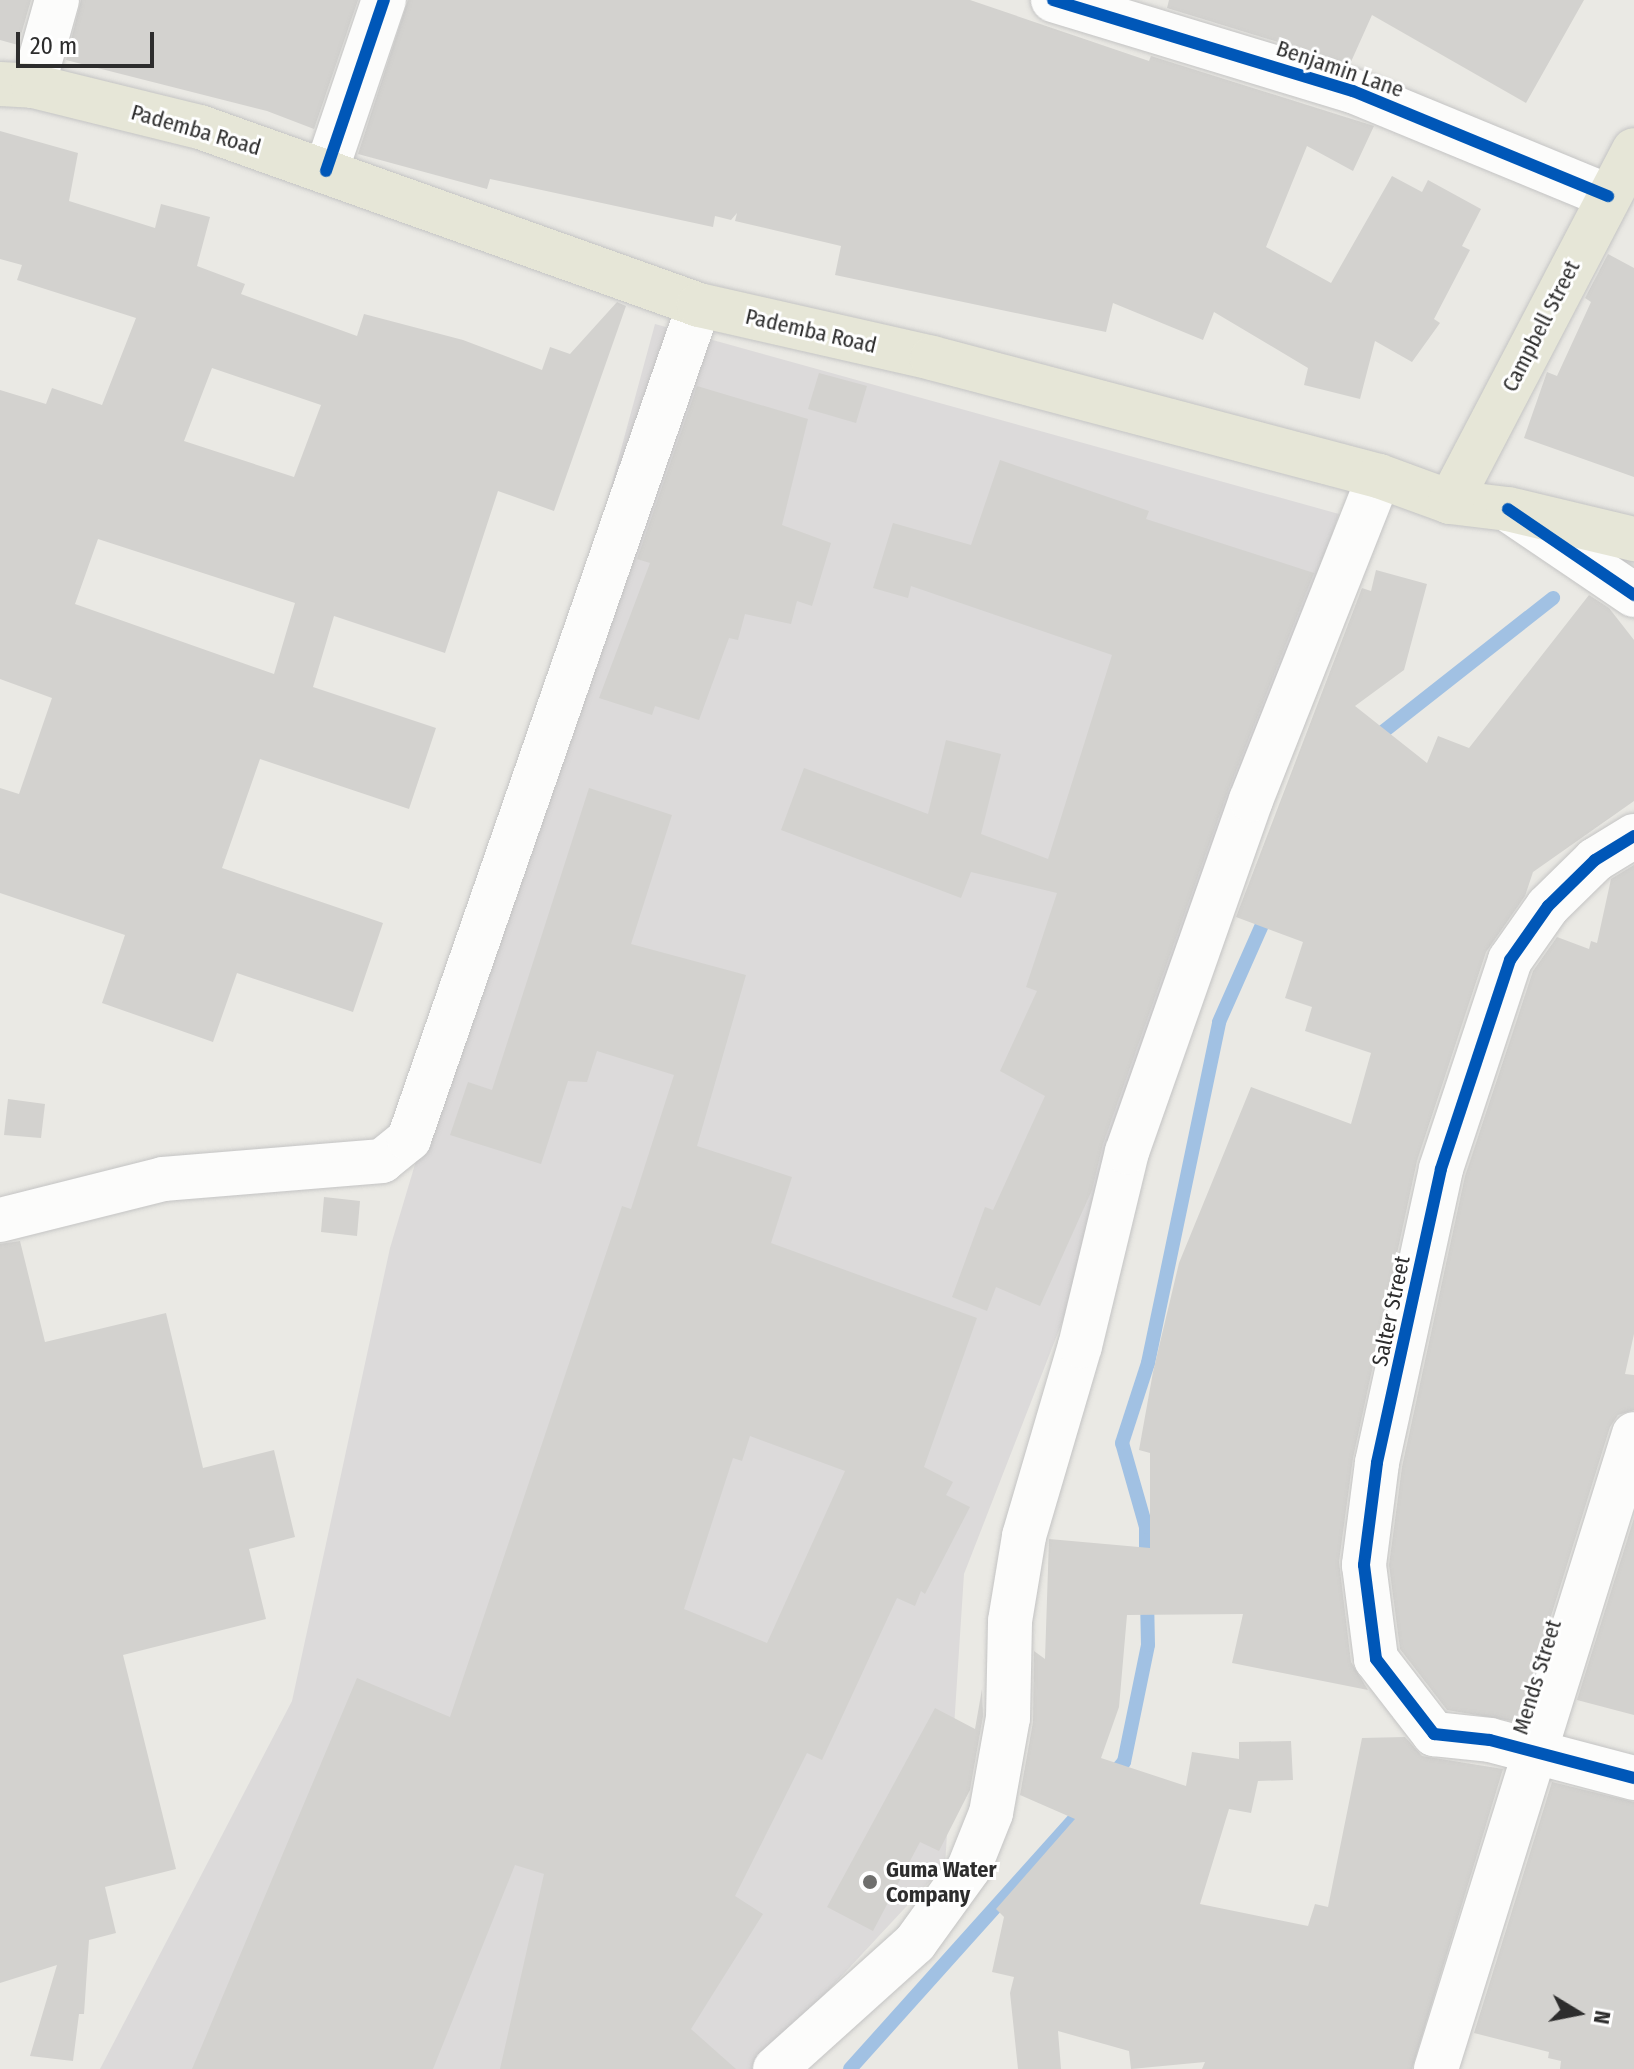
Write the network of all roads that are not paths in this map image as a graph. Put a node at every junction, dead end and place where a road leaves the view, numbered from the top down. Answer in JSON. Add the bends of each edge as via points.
{"nodes":[{"id":1,"x":57,"y":0,"type":"edge"},
{"id":2,"x":384,"y":0,"type":"edge"},
{"id":3,"x":1053,"y":0,"type":"edge"},
{"id":4,"x":16,"y":85,"type":"edge"},
{"id":5,"x":1634,"y":150,"type":"edge"},
{"id":6,"x":326,"y":171,"type":"junction"},
{"id":7,"x":1608,"y":196,"type":"junction"},
{"id":8,"x":699,"y":305,"type":"junction"},
{"id":9,"x":1379,"y":476,"type":"junction"},
{"id":10,"x":1450,"y":502,"type":"junction"},
{"id":11,"x":1508,"y":509,"type":"junction"},
{"id":12,"x":1634,"y":539,"type":"edge"},
{"id":13,"x":1634,"y":595,"type":"edge"},
{"id":14,"x":1634,"y":836,"type":"edge"},
{"id":15,"x":0,"y":1220,"type":"edge"},
{"id":16,"x":1634,"y":1434,"type":"edge"},
{"id":17,"x":1535,"y":1753,"type":"junction"},
{"id":18,"x":1634,"y":1778,"type":"edge"},
{"id":19,"x":781,"y":2067,"type":"edge"},
{"id":20,"x":1436,"y":2069,"type":"edge"}],
"edges":[{"from":1,"to":4,"type":"street"},
{"from":2,"to":6,"type":"street"},
{"from":3,"to":7,"type":"street","name":"Benjamin Lane","via":[[1353,91]]},
{"from":4,"to":6,"type":"main road","name":"Pademba Road","via":[[200,127]]},
{"from":5,"to":7,"type":"main road","name":"Campbell Street"},
{"from":6,"to":8,"type":"main road","name":"Pademba Road"},
{"from":7,"to":10,"type":"main road","name":"Campbell Street"},
{"from":8,"to":9,"type":"main road","name":"Pademba Road","via":[[932,358]]},
{"from":8,"to":15,"type":"street","via":[[409,1139],[382,1161],[163,1179]]},
{"from":9,"to":10,"type":"main road","name":"Pademba Road"},
{"from":9,"to":19,"type":"street","via":[[1251,800],[1127,1152],[1080,1346],[1024,1536],[1010,1621],[1008,1718],[991,1813],[969,1868],[915,1943]]},
{"from":10,"to":11,"type":"main road","name":"Pademba Road"},
{"from":11,"to":12,"type":"main road","name":"Pademba Road"},
{"from":11,"to":13,"type":"street"},
{"from":14,"to":17,"type":"street","name":"Salter Street","via":[[1595,860],[1548,906],[1510,960],[1441,1169],[1377,1463],[1364,1565],[1376,1659],[1434,1734]]},
{"from":16,"to":17,"type":"street","name":"Mends Street"},
{"from":17,"to":18,"type":"street","name":"Salter Street"},
{"from":17,"to":20,"type":"street","name":"Mends Street"}]}
